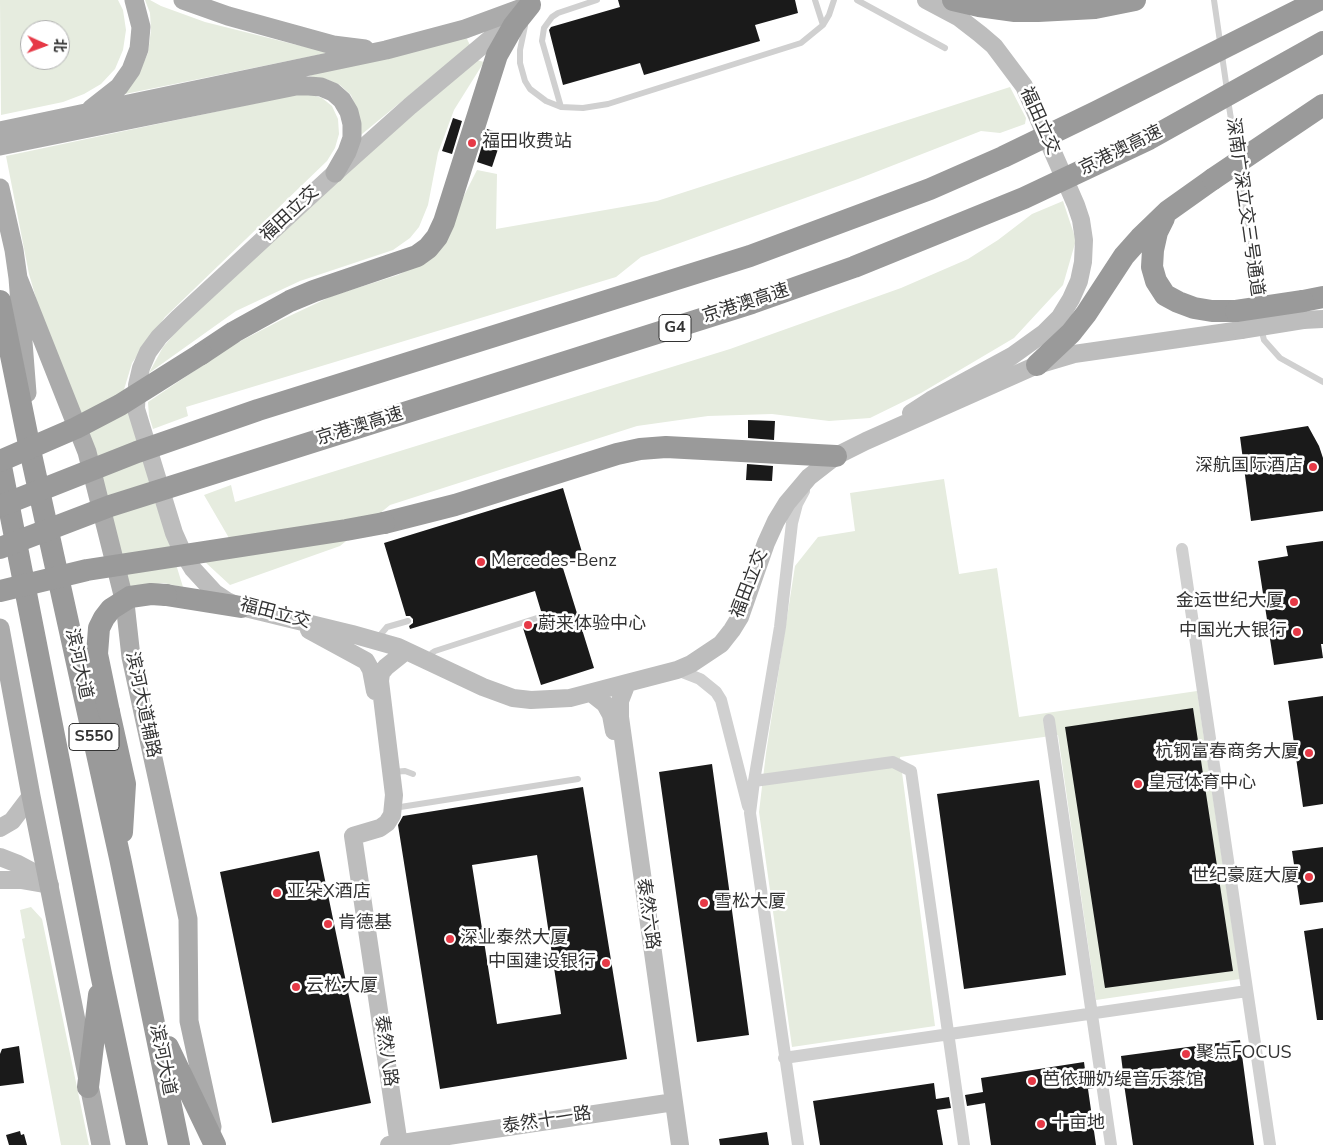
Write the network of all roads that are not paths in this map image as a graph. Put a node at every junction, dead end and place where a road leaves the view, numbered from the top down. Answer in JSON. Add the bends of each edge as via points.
{"nodes":[{"id":1,"x":134,"y":0,"type":"edge"},
{"id":2,"x":183,"y":0,"type":"edge"},
{"id":3,"x":597,"y":0,"type":"edge"},
{"id":4,"x":815,"y":0,"type":"edge"},
{"id":5,"x":834,"y":0,"type":"edge"},
{"id":6,"x":857,"y":0,"type":"edge"},
{"id":7,"x":926,"y":0,"type":"edge"},
{"id":8,"x":953,"y":0,"type":"edge"},
{"id":9,"x":1134,"y":0,"type":"edge"},
{"id":10,"x":1214,"y":0,"type":"edge"},
{"id":11,"x":1319,"y":0,"type":"edge"},
{"id":12,"x":533,"y":2,"type":"edge"},
{"id":13,"x":823,"y":24,"type":"junction"},
{"id":14,"x":1323,"y":42,"type":"edge"},
{"id":15,"x":945,"y":48,"type":"dead end"},
{"id":16,"x":386,"y":50,"type":"junction"},
{"id":17,"x":1323,"y":105,"type":"edge"},
{"id":18,"x":561,"y":106,"type":"junction"},
{"id":19,"x":84,"y":121,"type":"junction"},
{"id":20,"x":0,"y":131,"type":"edge"},
{"id":21,"x":0,"y":146,"type":"edge"},
{"id":22,"x":335,"y":172,"type":"junction"},
{"id":23,"x":0,"y":188,"type":"edge"},
{"id":24,"x":1168,"y":211,"type":"junction"},
{"id":25,"x":18,"y":278,"type":"junction"},
{"id":26,"x":0,"y":301,"type":"edge"},
{"id":27,"x":1310,"y":306,"type":"edge"},
{"id":28,"x":1238,"y":320,"type":"junction"},
{"id":29,"x":1323,"y":320,"type":"edge"},
{"id":30,"x":1037,"y":365,"type":"junction"},
{"id":31,"x":1323,"y":382,"type":"edge"},
{"id":32,"x":866,"y":441,"type":"junction"},
{"id":33,"x":32,"y":459,"type":"junction"},
{"id":34,"x":828,"y":462,"type":"junction"},
{"id":35,"x":0,"y":464,"type":"edge"},
{"id":36,"x":0,"y":506,"type":"edge"},
{"id":37,"x":0,"y":548,"type":"edge"},
{"id":38,"x":1182,"y":550,"type":"dead end"},
{"id":39,"x":0,"y":590,"type":"edge"},
{"id":40,"x":241,"y":607,"type":"junction"},
{"id":41,"x":543,"y":616,"type":"dead end"},
{"id":42,"x":292,"y":620,"type":"junction"},
{"id":43,"x":408,"y":621,"type":"dead end"},
{"id":44,"x":0,"y":628,"type":"edge"},
{"id":45,"x":375,"y":640,"type":"junction"},
{"id":46,"x":406,"y":651,"type":"junction"},
{"id":47,"x":428,"y":661,"type":"junction"},
{"id":48,"x":676,"y":670,"type":"junction"},
{"id":49,"x":627,"y":683,"type":"junction"},
{"id":50,"x":591,"y":692,"type":"junction"},
{"id":51,"x":1049,"y":720,"type":"dead end"},
{"id":52,"x":391,"y":772,"type":"junction"},
{"id":53,"x":414,"y":774,"type":"dead end"},
{"id":54,"x":578,"y":779,"type":"dead end"},
{"id":55,"x":754,"y":780,"type":"junction"},
{"id":56,"x":31,"y":796,"type":"junction"},
{"id":57,"x":393,"y":806,"type":"junction"},
{"id":58,"x":750,"y":813,"type":"junction"},
{"id":59,"x":0,"y":828,"type":"edge"},
{"id":60,"x":0,"y":857,"type":"edge"},
{"id":61,"x":120,"y":858,"type":"junction"},
{"id":62,"x":0,"y":880,"type":"edge"},
{"id":63,"x":50,"y":885,"type":"junction"},
{"id":64,"x":101,"y":974,"type":"junction"},
{"id":65,"x":1247,"y":991,"type":"junction"},
{"id":66,"x":1092,"y":1013,"type":"junction"},
{"id":67,"x":153,"y":1015,"type":"junction"},
{"id":68,"x":948,"y":1034,"type":"junction"},
{"id":69,"x":784,"y":1058,"type":"junction"},
{"id":70,"x":88,"y":1087,"type":"junction"},
{"id":71,"x":670,"y":1102,"type":"junction"},
{"id":72,"x":101,"y":1145,"type":"edge"},
{"id":73,"x":137,"y":1145,"type":"edge"},
{"id":74,"x":179,"y":1145,"type":"edge"},
{"id":75,"x":216,"y":1145,"type":"edge"},
{"id":76,"x":395,"y":1145,"type":"edge"},
{"id":77,"x":673,"y":1145,"type":"edge"},
{"id":78,"x":680,"y":1145,"type":"edge"},
{"id":79,"x":798,"y":1145,"type":"edge"},
{"id":80,"x":964,"y":1145,"type":"edge"},
{"id":81,"x":1111,"y":1145,"type":"edge"},
{"id":82,"x":1270,"y":1145,"type":"edge"}],
"edges":[{"from":1,"to":19,"type":"main road","via":[[141,27],[139,48],[131,70],[119,87]]},
{"from":2,"to":16,"type":"main road","via":[[228,16],[333,44]]},
{"from":3,"to":18,"type":"lane","via":[[558,12],[544,28],[542,41]]},
{"from":4,"to":13,"type":"lane"},
{"from":5,"to":13,"type":"lane"},
{"from":6,"to":15,"type":"lane"},
{"from":7,"to":32,"type":"street","name":"福田立交","via":[[958,18],[994,46],[1024,86],[1079,212],[1084,240],[1083,262],[1071,299],[1060,317],[1044,333],[1012,356],[931,400]]},
{"from":8,"to":9,"type":"highway","via":[[1006,10],[1038,11],[1095,8]]},
{"from":10,"to":31,"type":"lane","name":"深南广深立交三号通道","via":[[1262,335],[1268,347],[1280,358]]},
{"from":11,"to":36,"type":"highway","bridge":true,"via":[[1003,157],[912,196],[750,256],[249,413],[137,452]]},
{"from":12,"to":16,"type":"main road","via":[[465,29]]},
{"from":12,"to":18,"type":"lane","via":[[520,50],[521,72],[530,90],[538,97]]},
{"from":12,"to":22,"type":"street","name":"福田立交"},
{"from":12,"to":35,"type":"highway","bridge":true,"via":[[514,25],[497,55],[444,222],[428,248],[417,256],[290,301],[100,416]]},
{"from":13,"to":18,"type":"lane","via":[[809,38],[790,48],[608,104],[583,108]]},
{"from":14,"to":37,"type":"highway","name":"京港澳高速","number":"G4","bridge":true,"via":[[1149,139],[1024,198],[854,267],[752,303],[110,506]]},
{"from":16,"to":19,"type":"main road"},
{"from":17,"to":24,"type":"highway","bridge":true},
{"from":19,"to":20,"type":"main road"},
{"from":19,"to":21,"type":"main road"},
{"from":19,"to":22,"type":"main road","via":[[296,86],[321,87],[342,100],[352,124],[352,138]]},
{"from":22,"to":40,"type":"street","name":"福田立交","via":[[159,337],[148,352],[139,377],[136,409],[182,552],[215,593]]},
{"from":23,"to":25,"type":"main road","name":"滨河大道辅路"},
{"from":24,"to":28,"type":"highway","via":[[1152,250],[1156,281],[1165,295],[1178,302]]},
{"from":24,"to":30,"type":"highway","via":[[1124,256],[1070,333]]},
{"from":25,"to":33,"type":"main road","name":"滨河大道辅路"},
{"from":25,"to":75,"type":"main road","name":"滨河大道辅路","via":[[87,452],[125,603],[131,657],[188,919],[189,1021]]},
{"from":26,"to":33,"type":"highway","name":"滨河大道","number":"S550"},
{"from":27,"to":28,"type":"highway","bridge":true},
{"from":27,"to":29,"type":"street"},
{"from":28,"to":30,"type":"street","name":"福田立交","via":[[1074,354]]},
{"from":30,"to":32,"type":"street","name":"福田立交"},
{"from":32,"to":34,"type":"street","name":"福田立交"},
{"from":33,"to":61,"type":"highway","name":"滨河大道","number":"S550"},
{"from":34,"to":39,"type":"highway","bridge":true,"via":[[666,447],[640,449],[384,523],[96,568]]},
{"from":34,"to":48,"type":"street","name":"福田立交","via":[[800,487],[776,521],[746,603],[732,630],[708,654]]},
{"from":34,"to":55,"type":"street","via":[[803,493],[792,523],[780,627]]},
{"from":35,"to":64,"type":"highway","name":"滨河大道","number":"S550"},
{"from":38,"to":65,"type":"street"},
{"from":40,"to":42,"type":"street","name":"福田立交"},
{"from":40,"to":61,"type":"highway","bridge":true,"via":[[166,595],[130,597],[111,609],[99,628],[97,654],[125,784]]},
{"from":41,"to":47,"type":"lane","via":[[434,650]]},
{"from":42,"to":45,"type":"street","name":"福田立交"},
{"from":42,"to":57,"type":"street","via":[[370,666]]},
{"from":43,"to":45,"type":"lane","via":[[387,627]]},
{"from":44,"to":56,"type":"main road"},
{"from":45,"to":46,"type":"street","name":"福田立交"},
{"from":46,"to":47,"type":"street","name":"福田立交"},
{"from":46,"to":52,"type":"street","via":[[386,666],[380,680]]},
{"from":47,"to":50,"type":"street","name":"福田立交","via":[[483,687],[505,690],[531,700],[570,698]]},
{"from":48,"to":49,"type":"street","name":"福田立交"},
{"from":48,"to":58,"type":"street","via":[[700,679],[721,700]]},
{"from":49,"to":50,"type":"street","name":"福田立交"},
{"from":49,"to":71,"type":"street","name":"泰然六路","via":[[620,701],[620,717]]},
{"from":50,"to":71,"type":"street","name":"泰然六路","via":[[605,704],[612,722]]},
{"from":51,"to":66,"type":"street"},
{"from":52,"to":53,"type":"lane"},
{"from":52,"to":57,"type":"street"},
{"from":54,"to":57,"type":"lane"},
{"from":55,"to":58,"type":"street"},
{"from":55,"to":68,"type":"street","via":[[893,762],[911,771]]},
{"from":56,"to":59,"type":"street","via":[[12,821]]},
{"from":56,"to":63,"type":"main road"},
{"from":57,"to":76,"type":"street","name":"泰然八路","via":[[390,819],[384,826],[353,836]]},
{"from":58,"to":69,"type":"street"},
{"from":60,"to":63,"type":"street","via":[[33,872]]},
{"from":61,"to":67,"type":"highway","name":"滨河大道","number":"S550"},
{"from":62,"to":63,"type":"street"},
{"from":63,"to":70,"type":"main road"},
{"from":64,"to":70,"type":"highway"},
{"from":64,"to":73,"type":"highway","name":"滨河大道","number":"S550"},
{"from":65,"to":66,"type":"street"},
{"from":65,"to":82,"type":"street"},
{"from":66,"to":68,"type":"street"},
{"from":66,"to":81,"type":"street"},
{"from":67,"to":74,"type":"highway","name":"滨河大道","number":"S550"},
{"from":67,"to":75,"type":"highway"},
{"from":68,"to":69,"type":"street"},
{"from":68,"to":80,"type":"street"},
{"from":69,"to":79,"type":"street"},
{"from":70,"to":72,"type":"main road"},
{"from":71,"to":76,"type":"street","name":"泰然十一路"},
{"from":71,"to":77,"type":"street","name":"泰然六路"},
{"from":71,"to":78,"type":"street","name":"泰然六路"}]}
